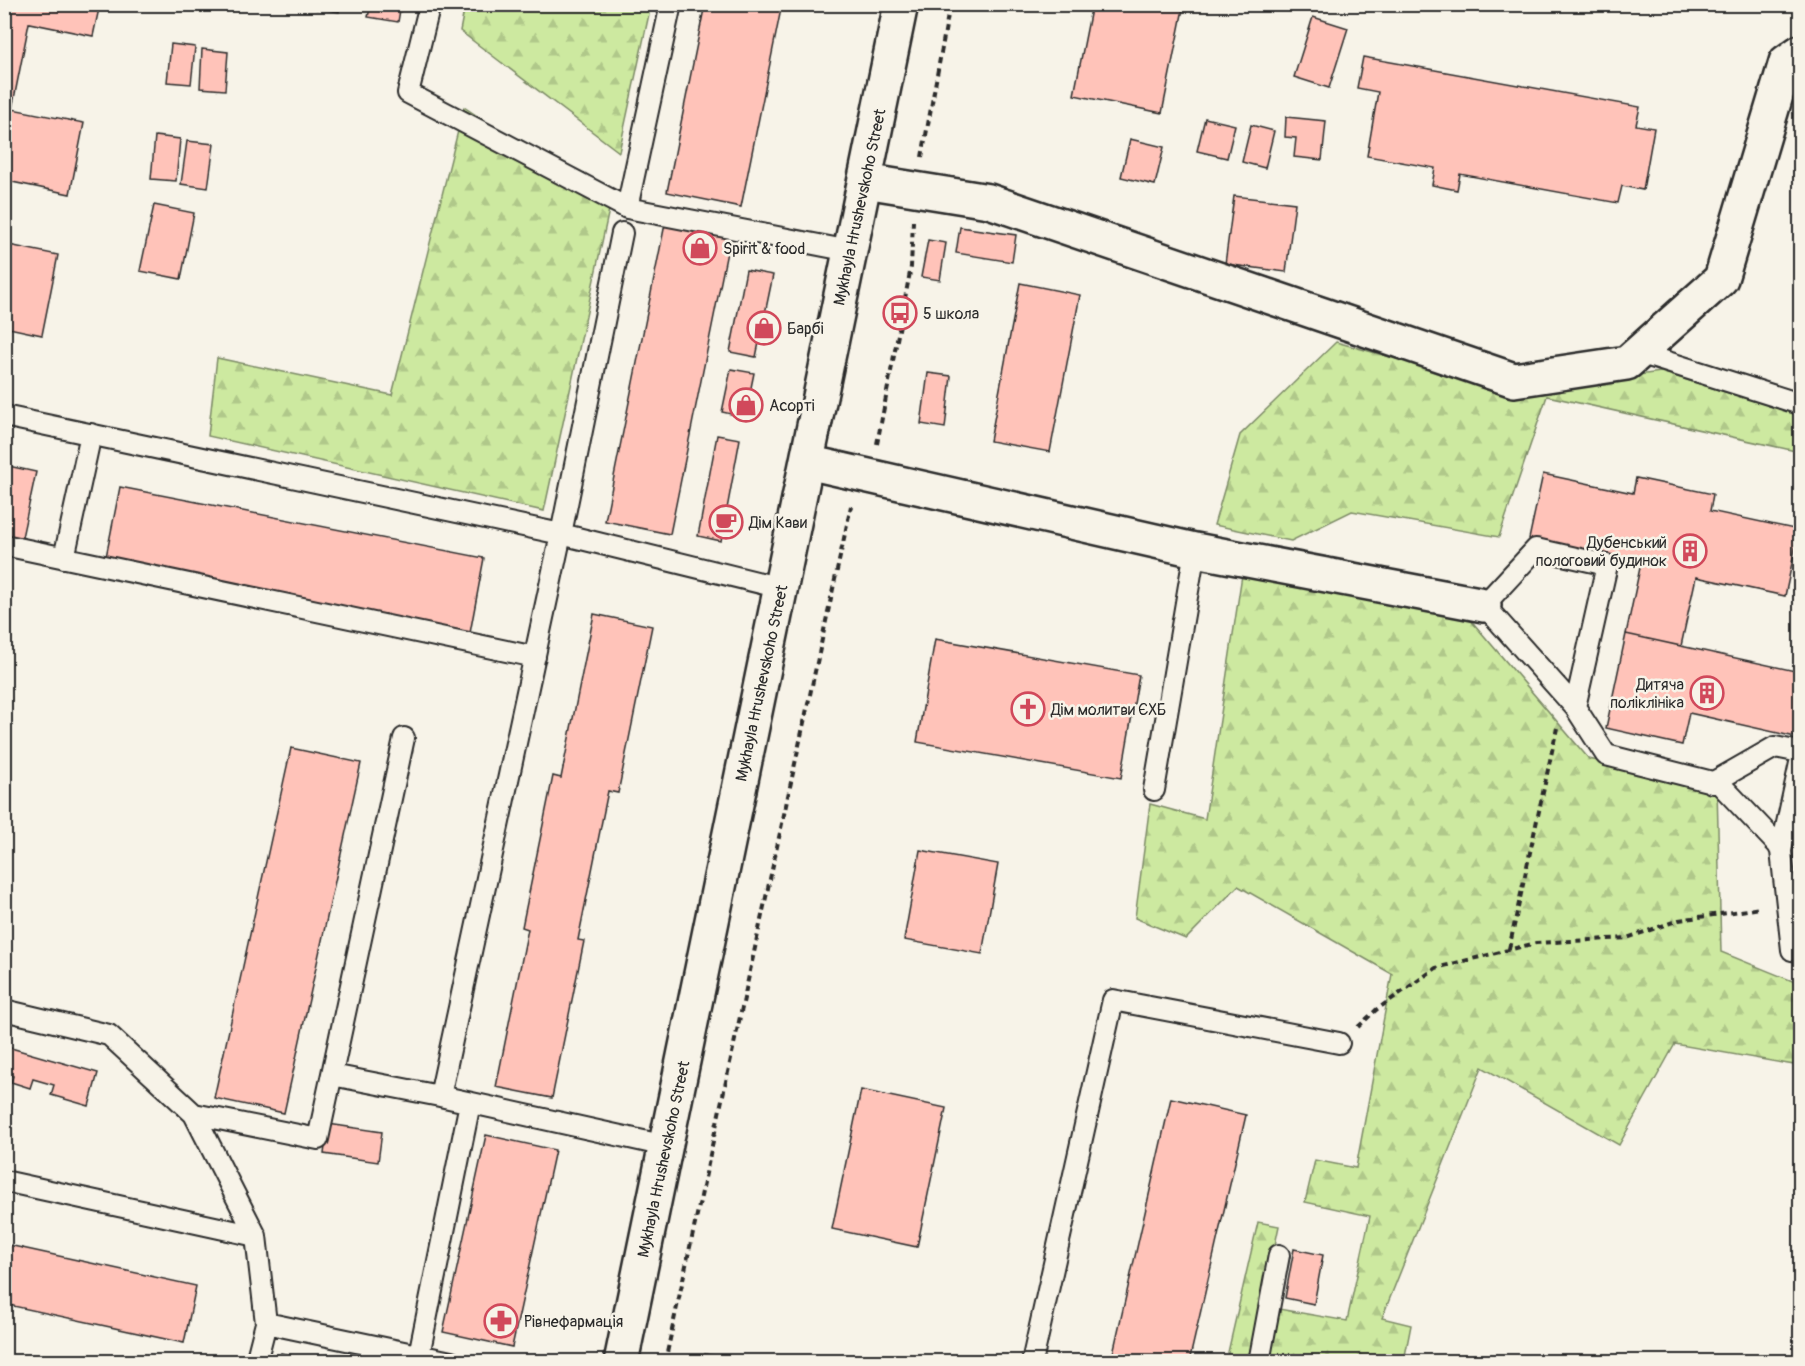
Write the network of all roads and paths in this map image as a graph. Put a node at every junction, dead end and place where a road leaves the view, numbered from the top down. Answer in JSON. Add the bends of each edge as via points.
{"nodes":[{"id":1,"x":430,"y":4,"type":"edge"},
{"id":2,"x":671,"y":4,"type":"edge"},
{"id":3,"x":901,"y":4,"type":"edge"},
{"id":4,"x":950,"y":4,"type":"edge"},
{"id":5,"x":1800,"y":52,"type":"edge"},
{"id":6,"x":864,"y":181,"type":"junction"},
{"id":7,"x":917,"y":190,"type":"junction"},
{"id":8,"x":627,"y":208,"type":"junction"},
{"id":9,"x":622,"y":233,"type":"dead end"},
{"id":10,"x":850,"y":251,"type":"junction"},
{"id":11,"x":1639,"y":353,"type":"junction"},
{"id":12,"x":1800,"y":404,"type":"edge"},
{"id":13,"x":4,"y":416,"type":"edge"},
{"id":14,"x":91,"y":434,"type":"junction"},
{"id":15,"x":807,"y":462,"type":"junction"},
{"id":16,"x":866,"y":476,"type":"junction"},
{"id":17,"x":561,"y":534,"type":"junction"},
{"id":18,"x":4,"y":545,"type":"edge"},
{"id":19,"x":1195,"y":550,"type":"junction"},
{"id":20,"x":64,"y":558,"type":"junction"},
{"id":21,"x":781,"y":588,"type":"junction"},
{"id":22,"x":1484,"y":605,"type":"junction"},
{"id":23,"x":535,"y":657,"type":"junction"},
{"id":24,"x":1569,"y":701,"type":"junction"},
{"id":25,"x":404,"y":738,"type":"dead end"},
{"id":26,"x":1800,"y":752,"type":"edge"},
{"id":27,"x":1800,"y":764,"type":"edge"},
{"id":28,"x":1712,"y":783,"type":"junction"},
{"id":29,"x":1154,"y":790,"type":"dead end"},
{"id":30,"x":1781,"y":851,"type":"junction"},
{"id":31,"x":1787,"y":906,"type":"junction"},
{"id":32,"x":1509,"y":950,"type":"junction"},
{"id":33,"x":1800,"y":951,"type":"edge"},
{"id":34,"x":4,"y":1010,"type":"edge"},
{"id":35,"x":1339,"y":1043,"type":"joint"},
{"id":36,"x":332,"y":1075,"type":"junction"},
{"id":37,"x":440,"y":1096,"type":"junction"},
{"id":38,"x":470,"y":1103,"type":"junction"},
{"id":39,"x":194,"y":1114,"type":"junction"},
{"id":40,"x":666,"y":1146,"type":"junction"},
{"id":41,"x":4,"y":1181,"type":"edge"},
{"id":42,"x":256,"y":1236,"type":"junction"},
{"id":43,"x":1278,"y":1255,"type":"dead end"},
{"id":44,"x":266,"y":1323,"type":"junction"},
{"id":45,"x":419,"y":1355,"type":"junction"},
{"id":46,"x":256,"y":1362,"type":"edge"},
{"id":47,"x":451,"y":1362,"type":"edge"},
{"id":48,"x":621,"y":1362,"type":"edge"},
{"id":49,"x":665,"y":1362,"type":"edge"},
{"id":50,"x":1032,"y":1362,"type":"edge"},
{"id":51,"x":1259,"y":1362,"type":"edge"}],
"edges":[{"from":1,"to":8,"type":"lane","via":[[408,93]]},
{"from":2,"to":8,"type":"lane"},
{"from":3,"to":6,"type":"street","name":"Mykhayla Hrushevskoho Street"},
{"from":4,"to":7,"type":"path"},
{"from":5,"to":11,"type":"street","via":[[1786,62],[1721,279]]},
{"from":6,"to":7,"type":"street"},
{"from":6,"to":10,"type":"street","name":"Mykhayla Hrushevskoho Street"},
{"from":7,"to":11,"type":"street","via":[[989,201],[1514,380],[1627,363]]},
{"from":7,"to":16,"type":"path","via":[[911,267],[875,456]]},
{"from":8,"to":10,"type":"lane"},
{"from":9,"to":17,"type":"lane"},
{"from":10,"to":15,"type":"street","name":"Mykhayla Hrushevskoho Street"},
{"from":11,"to":12,"type":"lane"},
{"from":13,"to":14,"type":"lane"},
{"from":14,"to":17,"type":"lane"},
{"from":14,"to":20,"type":"lane"},
{"from":15,"to":16,"type":"street"},
{"from":15,"to":21,"type":"street","name":"Mykhayla Hrushevskoho Street"},
{"from":16,"to":19,"type":"street"},
{"from":16,"to":49,"type":"path","via":[[848,511]]},
{"from":17,"to":21,"type":"lane"},
{"from":17,"to":23,"type":"lane"},
{"from":18,"to":20,"type":"lane"},
{"from":19,"to":22,"type":"street"},
{"from":19,"to":29,"type":"lane"},
{"from":20,"to":23,"type":"lane"},
{"from":21,"to":40,"type":"street","name":"Mykhayla Hrushevskoho Street"},
{"from":22,"to":24,"type":"lane"},
{"from":22,"to":24,"type":"lane","via":[[1536,549],[1607,565]]},
{"from":23,"to":37,"type":"lane"},
{"from":24,"to":28,"type":"lane","via":[[1606,755]]},
{"from":24,"to":32,"type":"path"},
{"from":25,"to":36,"type":"lane"},
{"from":26,"to":28,"type":"lane","via":[[1775,747]]},
{"from":27,"to":30,"type":"lane"},
{"from":28,"to":30,"type":"lane","via":[[1720,784]]},
{"from":30,"to":31,"type":"lane"},
{"from":31,"to":32,"type":"path","via":[[1679,920],[1627,938],[1536,943]]},
{"from":31,"to":33,"type":"lane","via":[[1792,950]]},
{"from":32,"to":35,"type":"path","via":[[1436,968],[1376,1010]]},
{"from":34,"to":39,"type":"lane","via":[[109,1035]]},
{"from":35,"to":50,"type":"lane","via":[[1113,1000]]},
{"from":36,"to":37,"type":"lane"},
{"from":36,"to":39,"type":"lane","via":[[318,1139]]},
{"from":37,"to":38,"type":"lane"},
{"from":38,"to":40,"type":"lane"},
{"from":38,"to":45,"type":"lane"},
{"from":39,"to":42,"type":"lane"},
{"from":40,"to":48,"type":"street","name":"Mykhayla Hrushevskoho Street"},
{"from":41,"to":42,"type":"lane"},
{"from":42,"to":44,"type":"lane"},
{"from":43,"to":51,"type":"lane"},
{"from":44,"to":45,"type":"lane"},
{"from":44,"to":46,"type":"lane"},
{"from":45,"to":47,"type":"lane"}]}
